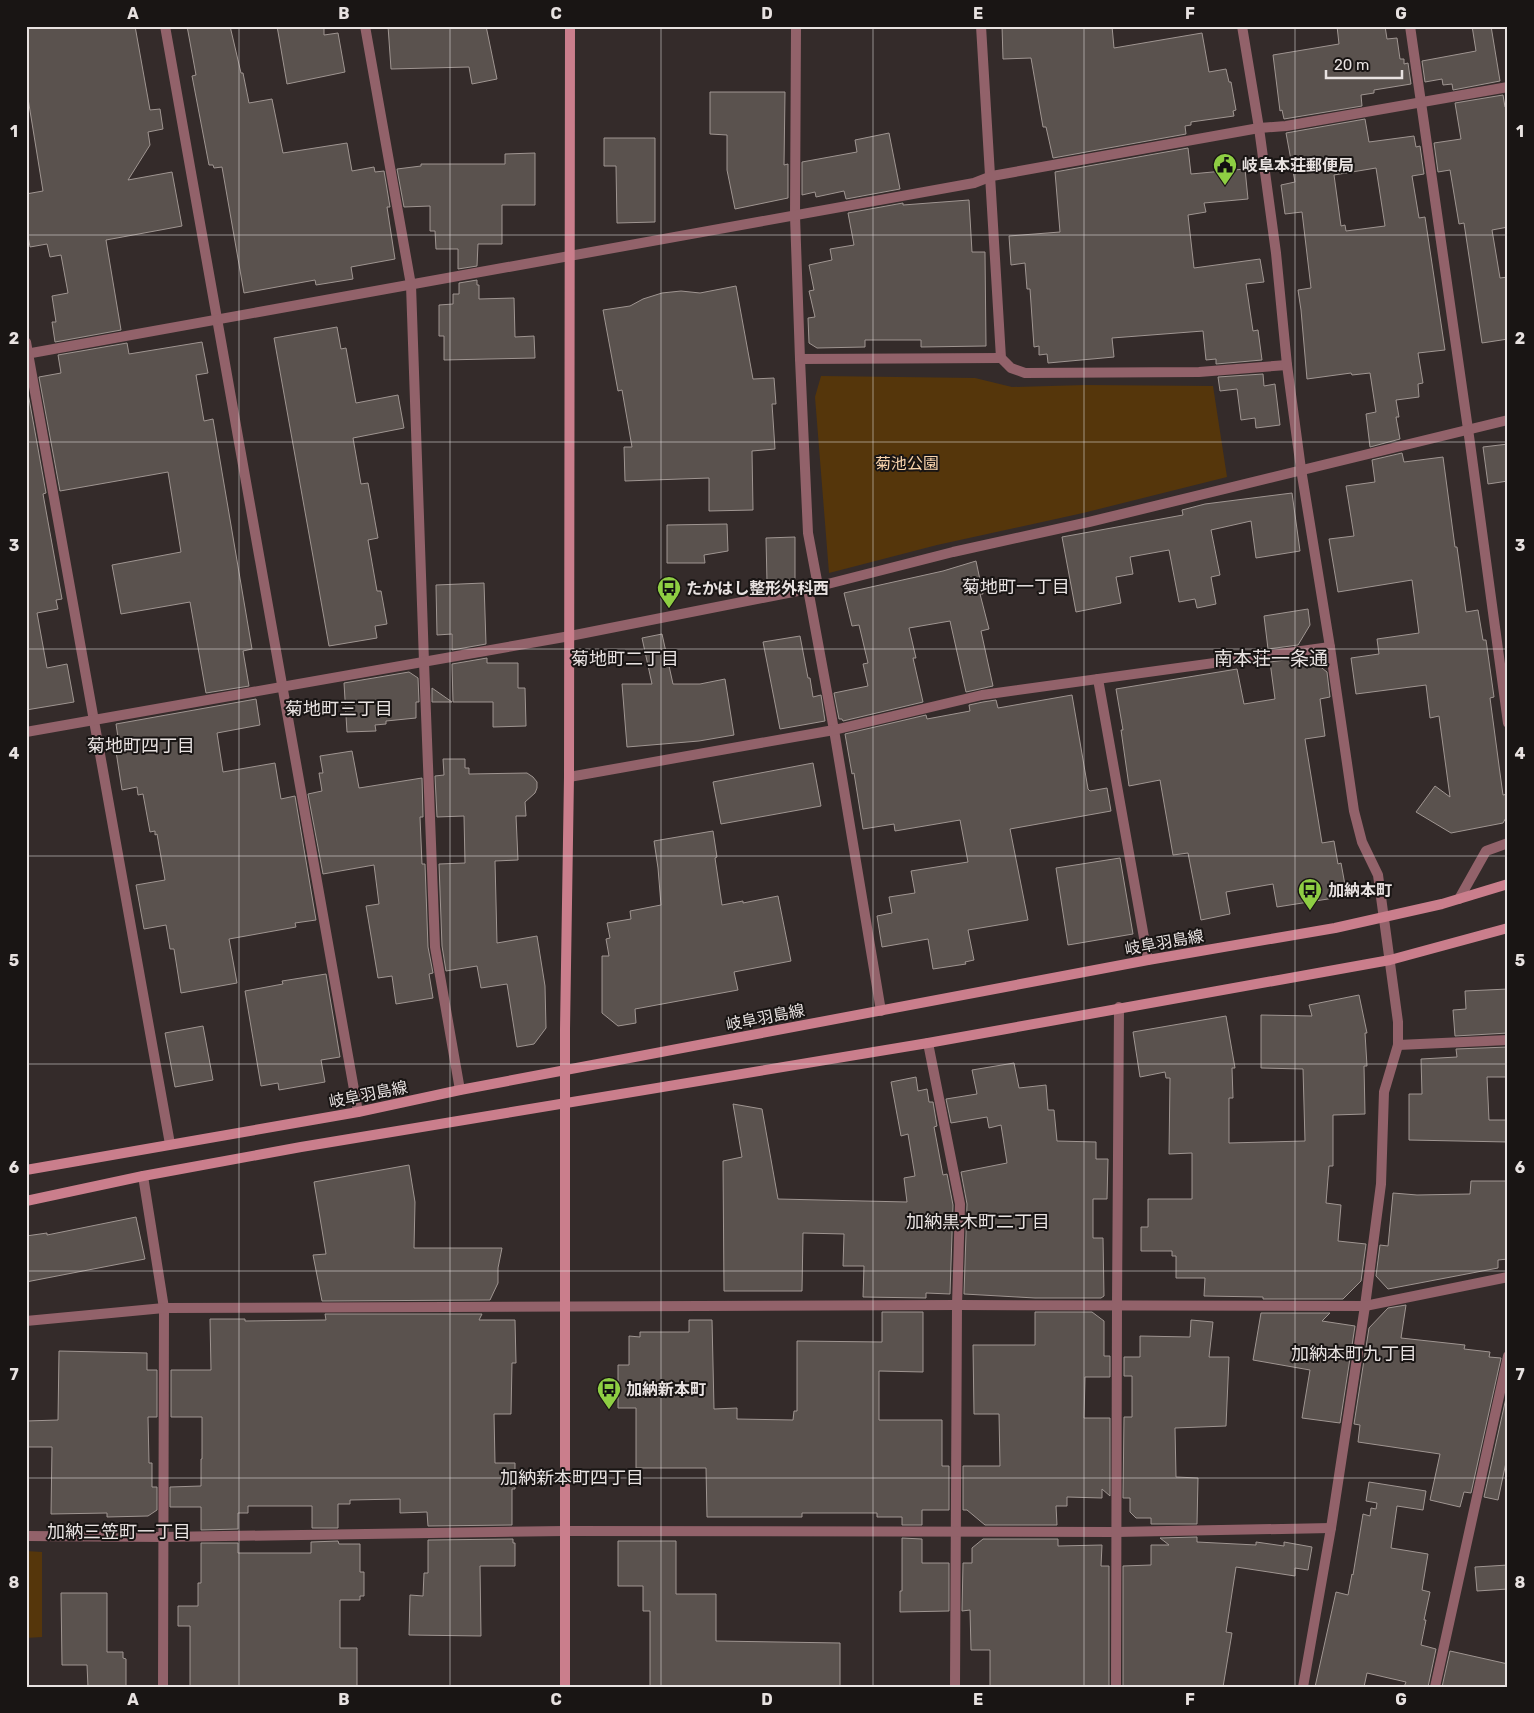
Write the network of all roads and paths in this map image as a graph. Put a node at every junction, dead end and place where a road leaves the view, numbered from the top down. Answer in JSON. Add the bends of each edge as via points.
{"nodes":[{"id":1,"x":165,"y":26,"type":"edge"},
{"id":2,"x":365,"y":26,"type":"edge"},
{"id":3,"x":570,"y":26,"type":"edge"},
{"id":4,"x":796,"y":26,"type":"edge"},
{"id":5,"x":982,"y":26,"type":"edge"},
{"id":6,"x":1242,"y":26,"type":"edge"},
{"id":7,"x":1410,"y":26,"type":"edge"},
{"id":8,"x":1508,"y":87,"type":"edge"},
{"id":9,"x":1422,"y":103,"type":"junction"},
{"id":10,"x":1259,"y":128,"type":"junction"},
{"id":11,"x":992,"y":176,"type":"junction"},
{"id":12,"x":796,"y":216,"type":"junction"},
{"id":13,"x":571,"y":255,"type":"junction"},
{"id":14,"x":412,"y":285,"type":"junction"},
{"id":15,"x":217,"y":319,"type":"junction"},
{"id":16,"x":26,"y":342,"type":"edge"},
{"id":17,"x":27,"y":353,"type":"edge"},
{"id":18,"x":1002,"y":358,"type":"junction"},
{"id":19,"x":800,"y":359,"type":"junction"},
{"id":20,"x":1287,"y":365,"type":"junction"},
{"id":21,"x":1508,"y":420,"type":"edge"},
{"id":22,"x":1468,"y":429,"type":"junction"},
{"id":23,"x":1301,"y":469,"type":"junction"},
{"id":24,"x":813,"y":588,"type":"junction"},
{"id":25,"x":570,"y":636,"type":"junction"},
{"id":26,"x":1330,"y":647,"type":"junction"},
{"id":27,"x":424,"y":662,"type":"junction"},
{"id":28,"x":1098,"y":680,"type":"junction"},
{"id":29,"x":282,"y":687,"type":"junction"},
{"id":30,"x":94,"y":720,"type":"junction"},
{"id":31,"x":1508,"y":722,"type":"edge"},
{"id":32,"x":834,"y":730,"type":"junction"},
{"id":33,"x":26,"y":732,"type":"edge"},
{"id":34,"x":570,"y":777,"type":"junction"},
{"id":35,"x":1508,"y":844,"type":"edge"},
{"id":36,"x":1508,"y":884,"type":"edge"},
{"id":37,"x":1459,"y":899,"type":"junction"},
{"id":38,"x":1385,"y":917,"type":"junction"},
{"id":39,"x":1508,"y":928,"type":"edge"},
{"id":40,"x":1148,"y":960,"type":"junction"},
{"id":41,"x":1390,"y":960,"type":"junction"},
{"id":42,"x":1119,"y":1008,"type":"junction"},
{"id":43,"x":881,"y":1011,"type":"junction"},
{"id":44,"x":1508,"y":1040,"type":"edge"},
{"id":45,"x":928,"y":1043,"type":"junction"},
{"id":46,"x":1398,"y":1045,"type":"junction"},
{"id":47,"x":566,"y":1070,"type":"junction"},
{"id":48,"x":460,"y":1090,"type":"junction"},
{"id":49,"x":565,"y":1103,"type":"junction"},
{"id":50,"x":358,"y":1112,"type":"junction"},
{"id":51,"x":170,"y":1144,"type":"junction"},
{"id":52,"x":26,"y":1170,"type":"edge"},
{"id":53,"x":144,"y":1176,"type":"junction"},
{"id":54,"x":26,"y":1201,"type":"edge"},
{"id":55,"x":1508,"y":1277,"type":"edge"},
{"id":56,"x":957,"y":1305,"type":"junction"},
{"id":57,"x":1116,"y":1305,"type":"junction"},
{"id":58,"x":565,"y":1306,"type":"junction"},
{"id":59,"x":1365,"y":1306,"type":"junction"},
{"id":60,"x":164,"y":1308,"type":"junction"},
{"id":61,"x":26,"y":1321,"type":"edge"},
{"id":62,"x":1508,"y":1356,"type":"edge"},
{"id":63,"x":1331,"y":1528,"type":"junction"},
{"id":64,"x":565,"y":1530,"type":"junction"},
{"id":65,"x":954,"y":1531,"type":"junction"},
{"id":66,"x":1116,"y":1532,"type":"junction"},
{"id":67,"x":26,"y":1536,"type":"edge"},
{"id":68,"x":162,"y":1537,"type":"junction"},
{"id":69,"x":163,"y":1687,"type":"edge"},
{"id":70,"x":565,"y":1687,"type":"edge"},
{"id":71,"x":955,"y":1687,"type":"edge"},
{"id":72,"x":1116,"y":1687,"type":"edge"},
{"id":73,"x":1303,"y":1687,"type":"edge"},
{"id":74,"x":1435,"y":1687,"type":"edge"}],
"edges":[{"from":1,"to":15,"type":"street"},
{"from":2,"to":14,"type":"street"},
{"from":3,"to":13,"type":"main road"},
{"from":4,"to":12,"type":"street"},
{"from":5,"to":11,"type":"street"},
{"from":6,"to":10,"type":"street"},
{"from":7,"to":9,"type":"street"},
{"from":8,"to":9,"type":"street"},
{"from":9,"to":10,"type":"street"},
{"from":9,"to":22,"type":"street"},
{"from":10,"to":11,"type":"street"},
{"from":10,"to":20,"type":"street"},
{"from":11,"to":12,"type":"street","via":[[974,183]]},
{"from":11,"to":18,"type":"street"},
{"from":12,"to":13,"type":"street"},
{"from":12,"to":19,"type":"street"},
{"from":13,"to":14,"type":"street"},
{"from":13,"to":25,"type":"main road"},
{"from":14,"to":15,"type":"street"},
{"from":14,"to":27,"type":"street"},
{"from":15,"to":17,"type":"street"},
{"from":15,"to":29,"type":"street"},
{"from":16,"to":17,"type":"street"},
{"from":17,"to":30,"type":"street"},
{"from":18,"to":19,"type":"street"},
{"from":18,"to":20,"type":"street","via":[[1011,368],[1025,373],[1199,372]]},
{"from":19,"to":24,"type":"street"},
{"from":20,"to":23,"type":"street"},
{"from":21,"to":22,"type":"street"},
{"from":22,"to":23,"type":"street"},
{"from":22,"to":31,"type":"street"},
{"from":23,"to":24,"type":"street"},
{"from":23,"to":26,"type":"street"},
{"from":24,"to":25,"type":"street"},
{"from":24,"to":32,"type":"street"},
{"from":25,"to":27,"type":"street"},
{"from":25,"to":34,"type":"main road"},
{"from":26,"to":28,"type":"street"},
{"from":26,"to":38,"type":"street","via":[[1354,811],[1362,842],[1378,874]]},
{"from":27,"to":29,"type":"street"},
{"from":27,"to":48,"type":"street","via":[[435,947]]},
{"from":28,"to":32,"type":"street","via":[[982,695]]},
{"from":28,"to":40,"type":"street"},
{"from":29,"to":30,"type":"street"},
{"from":29,"to":50,"type":"street"},
{"from":30,"to":33,"type":"street"},
{"from":30,"to":51,"type":"street"},
{"from":32,"to":34,"type":"street"},
{"from":32,"to":43,"type":"street"},
{"from":34,"to":47,"type":"main road"},
{"from":35,"to":37,"type":"street","via":[[1486,851]]},
{"from":36,"to":37,"type":"main road","name":"岐阜羽島線"},
{"from":37,"to":38,"type":"main road","name":"岐阜羽島線"},
{"from":38,"to":40,"type":"main road","name":"岐阜羽島線"},
{"from":38,"to":41,"type":"street"},
{"from":39,"to":41,"type":"main road"},
{"from":40,"to":43,"type":"main road","name":"岐阜羽島線"},
{"from":41,"to":42,"type":"main road"},
{"from":41,"to":46,"type":"street"},
{"from":42,"to":45,"type":"main road"},
{"from":42,"to":57,"type":"street"},
{"from":43,"to":47,"type":"main road","name":"岐阜羽島線"},
{"from":44,"to":46,"type":"street"},
{"from":45,"to":49,"type":"main road"},
{"from":45,"to":56,"type":"street","via":[[960,1204]]},
{"from":46,"to":59,"type":"street","via":[[1384,1092],[1381,1184]]},
{"from":47,"to":48,"type":"main road","name":"岐阜羽島線"},
{"from":47,"to":49,"type":"main road"},
{"from":48,"to":50,"type":"main road","name":"岐阜羽島線"},
{"from":49,"to":53,"type":"main road"},
{"from":49,"to":58,"type":"main road"},
{"from":50,"to":51,"type":"main road","name":"岐阜羽島線"},
{"from":51,"to":52,"type":"main road","name":"岐阜羽島線"},
{"from":53,"to":54,"type":"main road"},
{"from":53,"to":60,"type":"street"},
{"from":55,"to":59,"type":"street"},
{"from":56,"to":57,"type":"street"},
{"from":56,"to":58,"type":"street"},
{"from":56,"to":65,"type":"street"},
{"from":57,"to":59,"type":"street"},
{"from":57,"to":66,"type":"street"},
{"from":58,"to":60,"type":"street"},
{"from":58,"to":64,"type":"main road"},
{"from":59,"to":63,"type":"street"},
{"from":60,"to":61,"type":"street"},
{"from":60,"to":68,"type":"street"},
{"from":62,"to":74,"type":"street"},
{"from":63,"to":66,"type":"street"},
{"from":63,"to":73,"type":"street"},
{"from":64,"to":65,"type":"street"},
{"from":64,"to":68,"type":"street"},
{"from":64,"to":70,"type":"main road"},
{"from":65,"to":66,"type":"street"},
{"from":65,"to":71,"type":"street"},
{"from":66,"to":72,"type":"street"},
{"from":67,"to":68,"type":"street"},
{"from":68,"to":69,"type":"street"}]}
